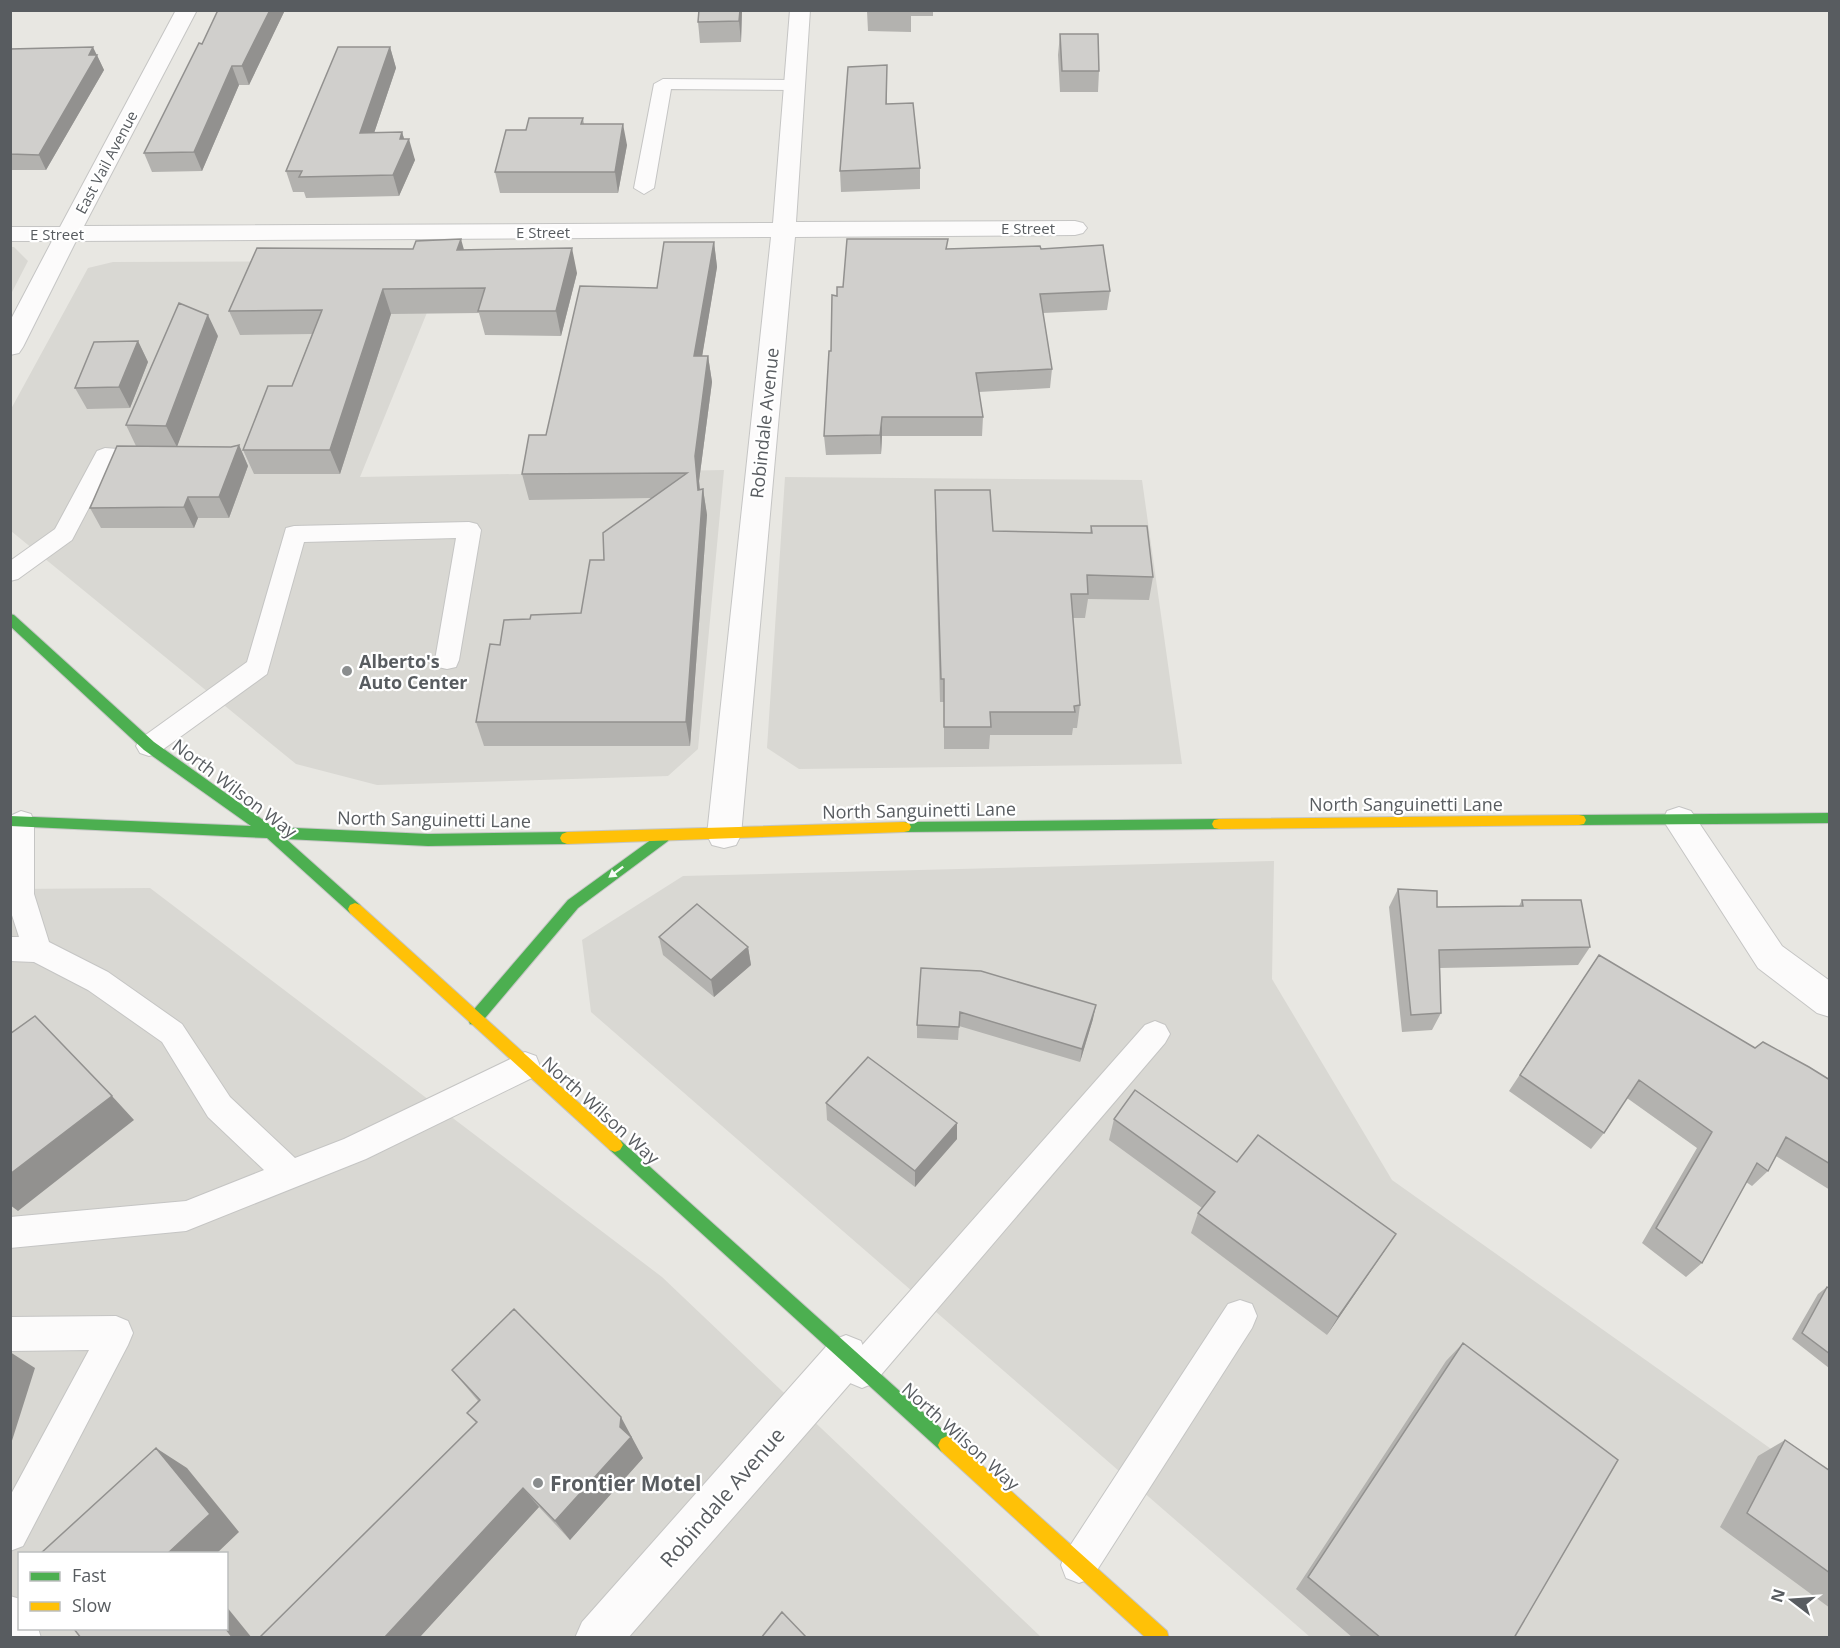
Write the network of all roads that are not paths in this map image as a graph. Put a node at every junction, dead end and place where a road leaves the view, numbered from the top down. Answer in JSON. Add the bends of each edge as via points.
{"nodes":[{"id":1,"x":187,"y":10,"type":"edge"},
{"id":2,"x":800,"y":10,"type":"edge"},
{"id":3,"x":793,"y":85,"type":"junction"},
{"id":4,"x":644,"y":188,"type":"dead end"},
{"id":5,"x":1074,"y":228,"type":"dead end"},
{"id":6,"x":784,"y":229,"type":"junction"},
{"id":7,"x":10,"y":234,"type":"edge"},
{"id":8,"x":68,"y":234,"type":"junction"},
{"id":9,"x":10,"y":347,"type":"edge"},
{"id":10,"x":173,"y":457,"type":"edge"},
{"id":11,"x":10,"y":573,"type":"edge"},
{"id":12,"x":10,"y":618,"type":"edge"},
{"id":13,"x":447,"y":660,"type":"dead end"},
{"id":14,"x":149,"y":746,"type":"junction"},
{"id":15,"x":1830,"y":818,"type":"edge"},
{"id":16,"x":1679,"y":820,"type":"junction"},
{"id":17,"x":16,"y":822,"type":"edge"},
{"id":18,"x":269,"y":832,"type":"junction"},
{"id":19,"x":724,"y":835,"type":"junction"},
{"id":20,"x":663,"y":837,"type":"junction"},
{"id":21,"x":24,"y":949,"type":"edge"},
{"id":22,"x":1830,"y":1002,"type":"edge"},
{"id":23,"x":475,"y":1019,"type":"junction"},
{"id":24,"x":1155,"y":1034,"type":"dead end"},
{"id":25,"x":525,"y":1066,"type":"junction"},
{"id":26,"x":290,"y":1174,"type":"junction"},
{"id":27,"x":10,"y":1233,"type":"edge"},
{"id":28,"x":1239,"y":1316,"type":"dead end"},
{"id":29,"x":10,"y":1334,"type":"edge"},
{"id":30,"x":854,"y":1363,"type":"junction"},
{"id":31,"x":10,"y":1533,"type":"edge"},
{"id":32,"x":1079,"y":1565,"type":"junction"},
{"id":33,"x":10,"y":1614,"type":"edge"},
{"id":34,"x":18,"y":1629,"type":"edge"},
{"id":35,"x":598,"y":1638,"type":"edge"},
{"id":36,"x":1160,"y":1638,"type":"edge"}],
"edges":[{"from":1,"to":8,"type":"street","name":"East Vail Avenue"},
{"from":2,"to":3,"type":"street","name":"Robindale Avenue"},
{"from":3,"to":4,"type":"lane","via":[[663,84]]},
{"from":3,"to":6,"type":"street","name":"Robindale Avenue"},
{"from":5,"to":6,"type":"street","name":"E Street"},
{"from":6,"to":8,"type":"street","name":"E Street"},
{"from":6,"to":19,"type":"street","name":"Robindale Avenue"},
{"from":7,"to":8,"type":"street","name":"E Street"},
{"from":8,"to":9,"type":"street","name":"East Vail Avenue"},
{"from":10,"to":11,"type":"lane","via":[[105,456],[64,534]]},
{"from":12,"to":14,"type":"main road","name":"North Wilson Way"},
{"from":13,"to":14,"type":"lane","via":[[469,530],[294,534],[258,667]]},
{"from":14,"to":18,"type":"main road","name":"North Wilson Way"},
{"from":15,"to":16,"type":"main road","name":"North Sanguinetti Lane"},
{"from":16,"to":19,"type":"main road","name":"North Sanguinetti Lane","via":[[873,827]]},
{"from":16,"to":22,"type":"street","via":[[1770,957]]},
{"from":17,"to":18,"type":"main road","name":"North Sanguinetti Lane"},
{"from":17,"to":21,"type":"lane"},
{"from":18,"to":20,"type":"main road","name":"North Sanguinetti Lane","via":[[428,840]]},
{"from":18,"to":23,"type":"main road","name":"North Wilson Way"},
{"from":19,"to":20,"type":"main road","name":"North Sanguinetti Lane"},
{"from":20,"to":23,"type":"main road","one_way":true,"via":[[573,904]]},
{"from":21,"to":26,"type":"lane","via":[[98,981],[172,1033],[219,1107]]},
{"from":23,"to":25,"type":"main road","name":"North Wilson Way"},
{"from":24,"to":30,"type":"lane"},
{"from":25,"to":26,"type":"lane","via":[[355,1149]]},
{"from":25,"to":30,"type":"main road","name":"North Wilson Way"},
{"from":26,"to":27,"type":"lane","via":[[186,1216]]},
{"from":28,"to":32,"type":"lane"},
{"from":29,"to":31,"type":"lane","via":[[116,1333]]},
{"from":30,"to":32,"type":"main road","name":"North Wilson Way"},
{"from":30,"to":35,"type":"street","name":"Robindale Avenue"},
{"from":32,"to":36,"type":"main road","name":"North Wilson Way"},
{"from":33,"to":34,"type":"lane"}]}
